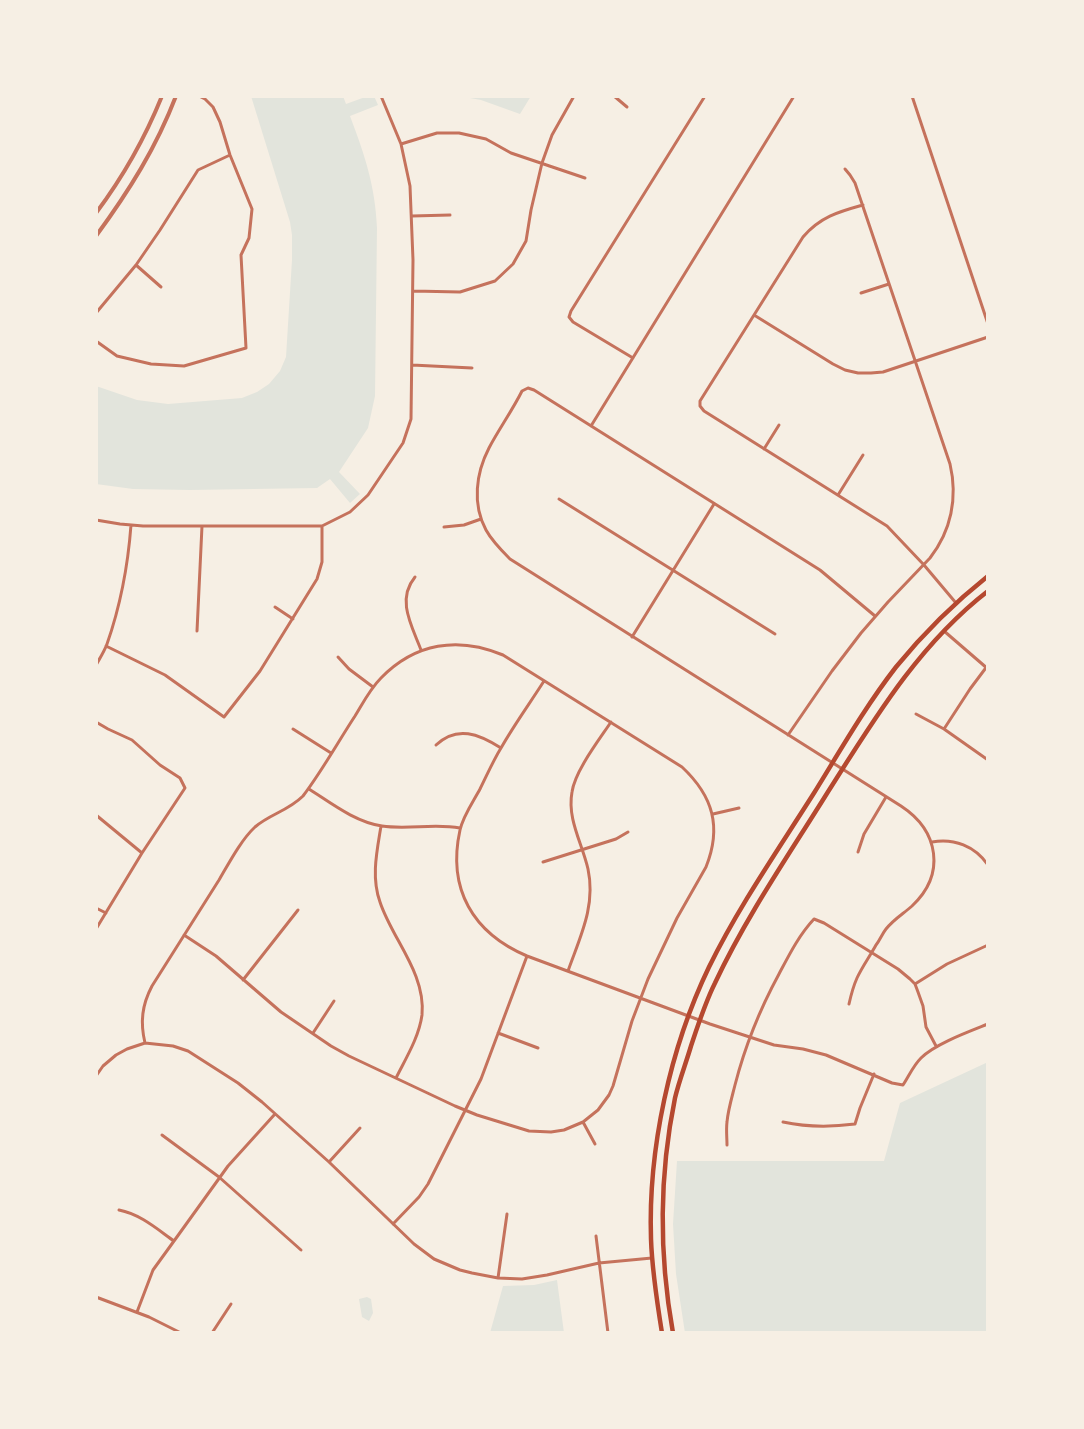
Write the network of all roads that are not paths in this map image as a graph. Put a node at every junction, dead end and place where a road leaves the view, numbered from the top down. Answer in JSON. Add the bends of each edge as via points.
{"nodes":[{"id":1,"x":162,"y":96,"type":"edge"},
{"id":2,"x":176,"y":96,"type":"edge"},
{"id":3,"x":199,"y":96,"type":"edge"},
{"id":4,"x":381,"y":96,"type":"edge"},
{"id":5,"x":574,"y":96,"type":"edge"},
{"id":6,"x":614,"y":96,"type":"edge"},
{"id":7,"x":705,"y":96,"type":"edge"},
{"id":8,"x":794,"y":96,"type":"edge"},
{"id":9,"x":912,"y":96,"type":"edge"},
{"id":10,"x":627,"y":106,"type":"dead end"},
{"id":11,"x":401,"y":144,"type":"junction"},
{"id":12,"x":230,"y":155,"type":"junction"},
{"id":13,"x":542,"y":163,"type":"junction"},
{"id":14,"x":845,"y":169,"type":"dead end"},
{"id":15,"x":584,"y":178,"type":"dead end"},
{"id":16,"x":863,"y":204,"type":"junction"},
{"id":17,"x":96,"y":213,"type":"edge"},
{"id":18,"x":450,"y":215,"type":"dead end"},
{"id":19,"x":412,"y":216,"type":"junction"},
{"id":20,"x":96,"y":236,"type":"edge"},
{"id":21,"x":136,"y":265,"type":"junction"},
{"id":22,"x":889,"y":284,"type":"junction"},
{"id":23,"x":161,"y":287,"type":"dead end"},
{"id":24,"x":413,"y":291,"type":"junction"},
{"id":25,"x":861,"y":293,"type":"dead end"},
{"id":26,"x":96,"y":313,"type":"edge"},
{"id":27,"x":754,"y":315,"type":"junction"},
{"id":28,"x":988,"y":324,"type":"edge"},
{"id":29,"x":988,"y":338,"type":"edge"},
{"id":30,"x":96,"y":341,"type":"edge"},
{"id":31,"x":634,"y":358,"type":"junction"},
{"id":32,"x":915,"y":362,"type":"junction"},
{"id":33,"x":412,"y":365,"type":"junction"},
{"id":34,"x":472,"y":368,"type":"dead end"},
{"id":35,"x":779,"y":425,"type":"dead end"},
{"id":36,"x":591,"y":426,"type":"junction"},
{"id":37,"x":764,"y":448,"type":"junction"},
{"id":38,"x":863,"y":455,"type":"dead end"},
{"id":39,"x":838,"y":495,"type":"junction"},
{"id":40,"x":559,"y":499,"type":"dead end"},
{"id":41,"x":714,"y":504,"type":"junction"},
{"id":42,"x":481,"y":519,"type":"junction"},
{"id":43,"x":96,"y":520,"type":"edge"},
{"id":44,"x":131,"y":525,"type":"junction"},
{"id":45,"x":202,"y":526,"type":"junction"},
{"id":46,"x":322,"y":526,"type":"junction"},
{"id":47,"x":444,"y":527,"type":"dead end"},
{"id":48,"x":924,"y":565,"type":"junction"},
{"id":49,"x":673,"y":570,"type":"junction"},
{"id":50,"x":988,"y":576,"type":"edge"},
{"id":51,"x":415,"y":577,"type":"dead end"},
{"id":52,"x":988,"y":591,"type":"edge"},
{"id":53,"x":956,"y":603,"type":"junction"},
{"id":54,"x":275,"y":607,"type":"dead end"},
{"id":55,"x":875,"y":616,"type":"junction"},
{"id":56,"x":293,"y":619,"type":"junction"},
{"id":57,"x":197,"y":631,"type":"dead end"},
{"id":58,"x":944,"y":631,"type":"junction"},
{"id":59,"x":775,"y":634,"type":"dead end"},
{"id":60,"x":632,"y":637,"type":"junction"},
{"id":61,"x":106,"y":646,"type":"junction"},
{"id":62,"x":421,"y":650,"type":"junction"},
{"id":63,"x":338,"y":657,"type":"dead end"},
{"id":64,"x":96,"y":665,"type":"edge"},
{"id":65,"x":987,"y":667,"type":"edge"},
{"id":66,"x":544,"y":680,"type":"junction"},
{"id":67,"x":373,"y":687,"type":"junction"},
{"id":68,"x":916,"y":714,"type":"dead end"},
{"id":69,"x":96,"y":722,"type":"edge"},
{"id":70,"x":611,"y":722,"type":"junction"},
{"id":71,"x":293,"y":729,"type":"dead end"},
{"id":72,"x":944,"y":729,"type":"junction"},
{"id":73,"x":788,"y":736,"type":"junction"},
{"id":74,"x":436,"y":745,"type":"dead end"},
{"id":75,"x":501,"y":748,"type":"junction"},
{"id":76,"x":332,"y":753,"type":"junction"},
{"id":77,"x":988,"y":760,"type":"edge"},
{"id":78,"x":832,"y":763,"type":"junction"},
{"id":79,"x":842,"y":769,"type":"junction"},
{"id":80,"x":309,"y":788,"type":"junction"},
{"id":81,"x":886,"y":797,"type":"junction"},
{"id":82,"x":739,"y":808,"type":"dead end"},
{"id":83,"x":713,"y":814,"type":"junction"},
{"id":84,"x":96,"y":815,"type":"edge"},
{"id":85,"x":382,"y":826,"type":"junction"},
{"id":86,"x":460,"y":828,"type":"junction"},
{"id":87,"x":628,"y":832,"type":"dead end"},
{"id":88,"x":932,"y":842,"type":"junction"},
{"id":89,"x":583,"y":850,"type":"junction"},
{"id":90,"x":858,"y":852,"type":"dead end"},
{"id":91,"x":142,"y":853,"type":"junction"},
{"id":92,"x":543,"y":862,"type":"dead end"},
{"id":93,"x":988,"y":864,"type":"edge"},
{"id":94,"x":96,"y":908,"type":"edge"},
{"id":95,"x":298,"y":910,"type":"dead end"},
{"id":96,"x":106,"y":913,"type":"junction"},
{"id":97,"x":96,"y":929,"type":"edge"},
{"id":98,"x":184,"y":935,"type":"junction"},
{"id":99,"x":988,"y":945,"type":"edge"},
{"id":100,"x":872,"y":952,"type":"junction"},
{"id":101,"x":527,"y":956,"type":"junction"},
{"id":102,"x":568,"y":972,"type":"junction"},
{"id":103,"x":243,"y":980,"type":"junction"},
{"id":104,"x":915,"y":984,"type":"junction"},
{"id":105,"x":640,"y":999,"type":"junction"},
{"id":106,"x":334,"y":1001,"type":"dead end"},
{"id":107,"x":849,"y":1004,"type":"dead end"},
{"id":108,"x":688,"y":1016,"type":"junction"},
{"id":109,"x":700,"y":1021,"type":"junction"},
{"id":110,"x":988,"y":1024,"type":"edge"},
{"id":111,"x":313,"y":1033,"type":"junction"},
{"id":112,"x":498,"y":1033,"type":"junction"},
{"id":113,"x":750,"y":1037,"type":"junction"},
{"id":114,"x":145,"y":1043,"type":"junction"},
{"id":115,"x":936,"y":1046,"type":"junction"},
{"id":116,"x":538,"y":1048,"type":"dead end"},
{"id":117,"x":874,"y":1074,"type":"junction"},
{"id":118,"x":96,"y":1076,"type":"edge"},
{"id":119,"x":396,"y":1078,"type":"junction"},
{"id":120,"x":466,"y":1110,"type":"junction"},
{"id":121,"x":275,"y":1114,"type":"junction"},
{"id":122,"x":582,"y":1122,"type":"junction"},
{"id":123,"x":783,"y":1122,"type":"dead end"},
{"id":124,"x":360,"y":1128,"type":"dead end"},
{"id":125,"x":162,"y":1135,"type":"dead end"},
{"id":126,"x":595,"y":1144,"type":"dead end"},
{"id":127,"x":727,"y":1145,"type":"dead end"},
{"id":128,"x":329,"y":1162,"type":"junction"},
{"id":129,"x":219,"y":1177,"type":"junction"},
{"id":130,"x":119,"y":1210,"type":"dead end"},
{"id":131,"x":507,"y":1214,"type":"dead end"},
{"id":132,"x":393,"y":1224,"type":"junction"},
{"id":133,"x":596,"y":1236,"type":"dead end"},
{"id":134,"x":174,"y":1241,"type":"junction"},
{"id":135,"x":301,"y":1250,"type":"dead end"},
{"id":136,"x":664,"y":1257,"type":"junction"},
{"id":137,"x":652,"y":1258,"type":"junction"},
{"id":138,"x":599,"y":1263,"type":"junction"},
{"id":139,"x":498,"y":1278,"type":"junction"},
{"id":140,"x":96,"y":1297,"type":"edge"},
{"id":141,"x":231,"y":1304,"type":"dead end"},
{"id":142,"x":137,"y":1312,"type":"junction"},
{"id":143,"x":181,"y":1333,"type":"edge"},
{"id":144,"x":212,"y":1333,"type":"edge"},
{"id":145,"x":608,"y":1333,"type":"edge"},
{"id":146,"x":662,"y":1333,"type":"edge"},
{"id":147,"x":673,"y":1333,"type":"edge"}],
"edges":[{"from":1,"to":17,"type":"street","via":[[125,170]]},
{"from":2,"to":20,"type":"street","via":[[140,172]]},
{"from":3,"to":12,"type":"street","via":[[213,107]]},
{"from":4,"to":11,"type":"street"},
{"from":5,"to":13,"type":"street","via":[[552,135]]},
{"from":6,"to":10,"type":"street"},
{"from":7,"to":31,"type":"street","via":[[569,317]]},
{"from":8,"to":31,"type":"street"},
{"from":9,"to":28,"type":"street"},
{"from":11,"to":13,"type":"street","via":[[437,133],[459,133],[486,138],[511,153]]},
{"from":11,"to":19,"type":"street","via":[[410,186]]},
{"from":12,"to":21,"type":"street","via":[[198,170]]},
{"from":12,"to":30,"type":"street","via":[[252,209],[248,238],[241,255],[246,348],[184,366],[151,364],[117,356]]},
{"from":13,"to":15,"type":"street"},
{"from":13,"to":24,"type":"street","via":[[526,241],[513,264],[495,281],[460,292]]},
{"from":14,"to":16,"type":"street"},
{"from":16,"to":22,"type":"street"},
{"from":16,"to":27,"type":"street","via":[[826,217],[809,230]]},
{"from":18,"to":19,"type":"street"},
{"from":19,"to":24,"type":"street"},
{"from":21,"to":23,"type":"street"},
{"from":21,"to":26,"type":"street"},
{"from":22,"to":25,"type":"street"},
{"from":22,"to":32,"type":"street"},
{"from":24,"to":33,"type":"street"},
{"from":27,"to":32,"type":"street","via":[[845,370],[871,373]]},
{"from":27,"to":37,"type":"street","via":[[700,401],[700,406]]},
{"from":29,"to":32,"type":"street"},
{"from":31,"to":36,"type":"street"},
{"from":32,"to":48,"type":"street","via":[[950,464],[954,486],[947,529],[937,550]]},
{"from":33,"to":34,"type":"street"},
{"from":33,"to":46,"type":"street","via":[[411,419],[403,442],[368,495],[350,512]]},
{"from":35,"to":37,"type":"street"},
{"from":36,"to":41,"type":"street"},
{"from":36,"to":42,"type":"street","via":[[534,390],[522,391],[493,440],[479,473]]},
{"from":37,"to":39,"type":"street"},
{"from":38,"to":39,"type":"street"},
{"from":39,"to":48,"type":"street","via":[[887,526]]},
{"from":40,"to":49,"type":"street"},
{"from":41,"to":49,"type":"street"},
{"from":41,"to":55,"type":"street","via":[[820,570]]},
{"from":42,"to":47,"type":"street"},
{"from":42,"to":60,"type":"street","via":[[486,531],[510,560]]},
{"from":43,"to":44,"type":"street"},
{"from":44,"to":45,"type":"street"},
{"from":44,"to":61,"type":"street","via":[[119,602]]},
{"from":45,"to":46,"type":"street"},
{"from":45,"to":57,"type":"street"},
{"from":46,"to":56,"type":"street","via":[[322,562],[317,580]]},
{"from":48,"to":53,"type":"street"},
{"from":48,"to":55,"type":"street"},
{"from":49,"to":59,"type":"street"},
{"from":49,"to":60,"type":"street"},
{"from":50,"to":53,"type":"main road"},
{"from":51,"to":62,"type":"street","via":[[407,591],[406,606]]},
{"from":52,"to":58,"type":"main road"},
{"from":53,"to":78,"type":"main road","via":[[895,668]]},
{"from":54,"to":56,"type":"street"},
{"from":55,"to":73,"type":"street","via":[[832,671]]},
{"from":56,"to":61,"type":"street","via":[[260,671],[224,717],[165,675]]},
{"from":58,"to":65,"type":"street"},
{"from":58,"to":79,"type":"main road","via":[[882,707]]},
{"from":60,"to":73,"type":"street"},
{"from":61,"to":64,"type":"street"},
{"from":62,"to":66,"type":"street","via":[[453,644],[479,647],[503,655]]},
{"from":62,"to":67,"type":"street","via":[[397,664]]},
{"from":63,"to":67,"type":"street"},
{"from":65,"to":72,"type":"street"},
{"from":66,"to":70,"type":"street"},
{"from":66,"to":75,"type":"street"},
{"from":67,"to":76,"type":"street"},
{"from":68,"to":72,"type":"street"},
{"from":69,"to":91,"type":"street","via":[[132,740],[180,778],[185,788]]},
{"from":70,"to":83,"type":"street","via":[[682,767],[704,792]]},
{"from":70,"to":89,"type":"street","via":[[572,789],[572,815]]},
{"from":71,"to":76,"type":"street"},
{"from":72,"to":77,"type":"street"},
{"from":73,"to":78,"type":"street"},
{"from":74,"to":75,"type":"street","via":[[449,735],[462,733],[488,740]]},
{"from":75,"to":86,"type":"street"},
{"from":76,"to":80,"type":"street"},
{"from":78,"to":79,"type":"street"},
{"from":78,"to":108,"type":"main road","via":[[731,926]]},
{"from":79,"to":81,"type":"street"},
{"from":79,"to":109,"type":"main road","via":[[740,934],[714,984]]},
{"from":80,"to":85,"type":"street","via":[[346,812]]},
{"from":80,"to":98,"type":"street","via":[[297,803],[263,821],[249,833]]},
{"from":81,"to":88,"type":"street","via":[[909,811]]},
{"from":81,"to":90,"type":"street","via":[[864,834]]},
{"from":82,"to":83,"type":"street"},
{"from":83,"to":105,"type":"street","via":[[714,836],[709,861],[666,938]]},
{"from":84,"to":91,"type":"street"},
{"from":85,"to":86,"type":"street"},
{"from":85,"to":119,"type":"street","via":[[375,867],[379,900],[416,976],[422,1001],[418,1031]]},
{"from":86,"to":101,"type":"street","via":[[458,873],[471,910],[487,932]]},
{"from":87,"to":89,"type":"street"},
{"from":88,"to":93,"type":"street","via":[[950,840],[962,844],[978,853]]},
{"from":88,"to":100,"type":"street","via":[[934,864],[923,893],[885,930]]},
{"from":89,"to":92,"type":"street"},
{"from":89,"to":102,"type":"street","via":[[590,906]]},
{"from":91,"to":96,"type":"street"},
{"from":94,"to":96,"type":"street"},
{"from":95,"to":103,"type":"street"},
{"from":96,"to":97,"type":"street"},
{"from":98,"to":103,"type":"street"},
{"from":98,"to":114,"type":"street","via":[[144,1004]]},
{"from":99,"to":104,"type":"street","via":[[946,964]]},
{"from":100,"to":104,"type":"street"},
{"from":100,"to":107,"type":"street","via":[[857,978]]},
{"from":100,"to":113,"type":"street","via":[[814,919],[767,996]]},
{"from":101,"to":102,"type":"street"},
{"from":101,"to":112,"type":"street"},
{"from":102,"to":105,"type":"street"},
{"from":103,"to":111,"type":"street"},
{"from":104,"to":115,"type":"street","via":[[926,1027]]},
{"from":105,"to":108,"type":"street"},
{"from":105,"to":122,"type":"street","via":[[609,1095],[598,1110]]},
{"from":106,"to":111,"type":"street"},
{"from":108,"to":109,"type":"street"},
{"from":108,"to":137,"type":"main road","via":[[671,1070],[657,1140],[651,1216]]},
{"from":109,"to":113,"type":"street"},
{"from":109,"to":136,"type":"main road","via":[[676,1098],[666,1156]]},
{"from":110,"to":115,"type":"street"},
{"from":111,"to":119,"type":"street","via":[[349,1056]]},
{"from":112,"to":116,"type":"street"},
{"from":112,"to":120,"type":"street"},
{"from":113,"to":117,"type":"street","via":[[826,1054]]},
{"from":113,"to":127,"type":"street","via":[[731,1100]]},
{"from":114,"to":118,"type":"street","via":[[116,1055]]},
{"from":114,"to":121,"type":"street","via":[[173,1046],[196,1056],[238,1083]]},
{"from":115,"to":117,"type":"street","via":[[918,1062],[904,1085]]},
{"from":117,"to":123,"type":"street","via":[[855,1124],[805,1126]]},
{"from":119,"to":120,"type":"street"},
{"from":120,"to":122,"type":"street","via":[[534,1132],[564,1130]]},
{"from":120,"to":132,"type":"street","via":[[428,1184]]},
{"from":121,"to":128,"type":"street"},
{"from":121,"to":129,"type":"street"},
{"from":122,"to":126,"type":"street"},
{"from":124,"to":128,"type":"street"},
{"from":125,"to":129,"type":"street"},
{"from":128,"to":132,"type":"street"},
{"from":129,"to":134,"type":"street"},
{"from":129,"to":135,"type":"street"},
{"from":130,"to":134,"type":"street","via":[[133,1213]]},
{"from":131,"to":139,"type":"street"},
{"from":132,"to":139,"type":"street","via":[[434,1259],[472,1273]]},
{"from":133,"to":138,"type":"street"},
{"from":134,"to":142,"type":"street","via":[[154,1270]]},
{"from":136,"to":137,"type":"main road"},
{"from":136,"to":147,"type":"main road"},
{"from":137,"to":138,"type":"street"},
{"from":137,"to":146,"type":"main road"},
{"from":138,"to":139,"type":"street","via":[[536,1277]]},
{"from":138,"to":145,"type":"street"},
{"from":140,"to":142,"type":"street"},
{"from":141,"to":144,"type":"street"},
{"from":142,"to":143,"type":"street"}]}
